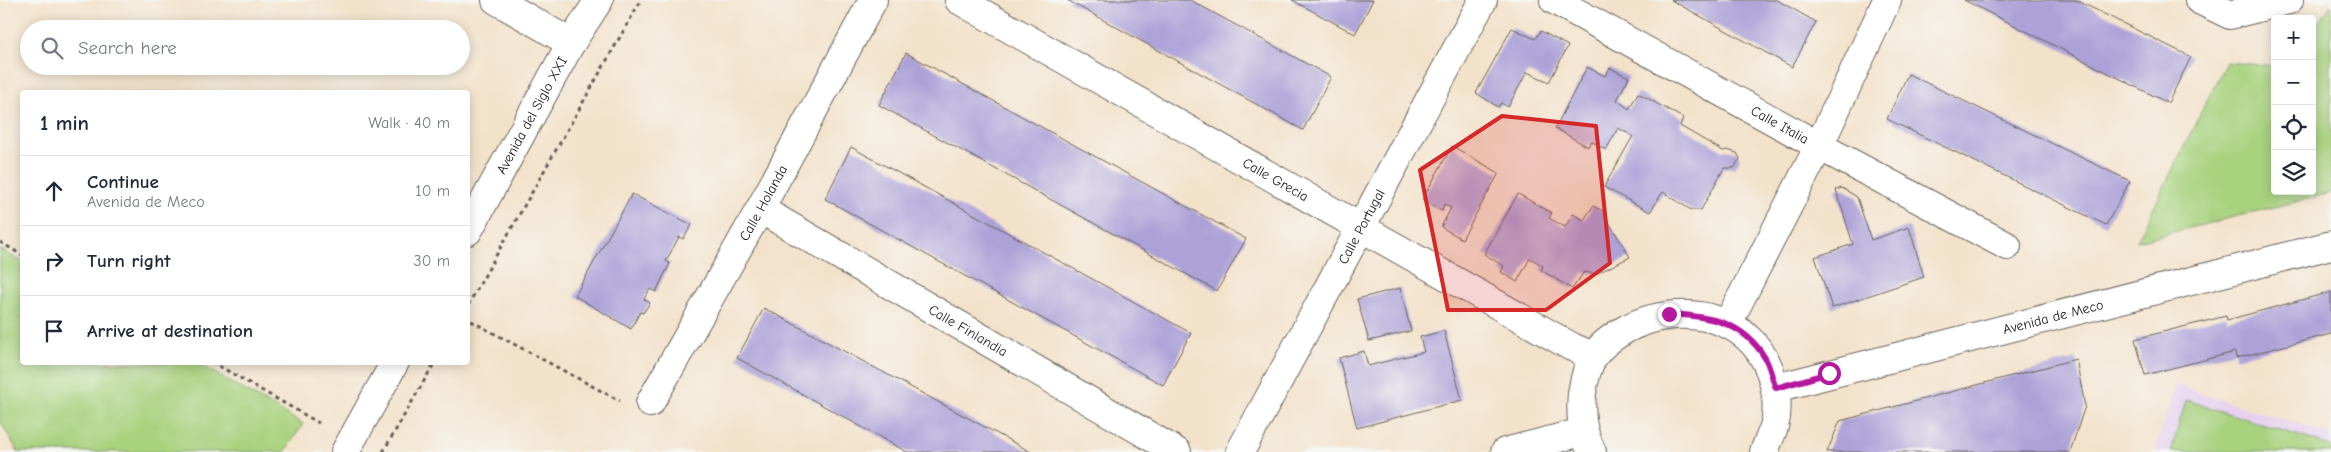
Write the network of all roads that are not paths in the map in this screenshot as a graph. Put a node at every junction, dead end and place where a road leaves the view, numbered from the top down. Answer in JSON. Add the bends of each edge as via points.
{"nodes":[{"id":1,"x":496,"y":0,"type":"edge"},
{"id":2,"x":599,"y":0,"type":"edge"},
{"id":3,"x":873,"y":0,"type":"edge"},
{"id":4,"x":959,"y":0,"type":"edge"},
{"id":5,"x":1483,"y":0,"type":"edge"},
{"id":6,"x":1554,"y":0,"type":"edge"},
{"id":7,"x":1887,"y":0,"type":"edge"},
{"id":8,"x":2198,"y":0,"type":"edge"},
{"id":9,"x":2289,"y":0,"type":"edge"},
{"id":10,"x":572,"y":43,"type":"junction"},
{"id":11,"x":1819,"y":146,"type":"junction"},
{"id":12,"x":760,"y":209,"type":"junction"},
{"id":13,"x":1360,"y":226,"type":"junction"},
{"id":14,"x":470,"y":227,"type":"edge"},
{"id":15,"x":2331,"y":245,"type":"edge"},
{"id":16,"x":2007,"y":246,"type":"dead end"},
{"id":17,"x":1728,"y":323,"type":"junction"},
{"id":18,"x":1593,"y":356,"type":"junction"},
{"id":19,"x":393,"y":365,"type":"edge"},
{"id":20,"x":1776,"y":388,"type":"junction"},
{"id":21,"x":639,"y":404,"type":"road end"},
{"id":22,"x":1587,"y":442,"type":"edge"},
{"id":23,"x":345,"y":452,"type":"edge"},
{"id":24,"x":1177,"y":452,"type":"edge"},
{"id":25,"x":1240,"y":452,"type":"edge"},
{"id":26,"x":1505,"y":452,"type":"edge"},
{"id":27,"x":1764,"y":452,"type":"edge"}],
"edges":[{"from":1,"to":10,"type":"street"},
{"from":2,"to":10,"type":"street","name":"Avenida del Siglo XXI"},
{"from":3,"to":12,"type":"street","name":"Calle Holanda"},
{"from":4,"to":13,"type":"street","name":"Calle Grecia"},
{"from":5,"to":13,"type":"street","name":"Calle Portugal"},
{"from":6,"to":11,"type":"street","name":"Calle Italia"},
{"from":7,"to":11,"type":"street"},
{"from":8,"to":9,"type":"street","via":[[2230,15]]},
{"from":10,"to":14,"type":"street","name":"Avenida del Siglo XXI"},
{"from":11,"to":16,"type":"street","name":"Calle Italia"},
{"from":11,"to":17,"type":"street"},
{"from":12,"to":21,"type":"street","name":"Calle Holanda"},
{"from":12,"to":24,"type":"street","name":"Calle Finlandia"},
{"from":13,"to":18,"type":"street","name":"Calle Grecia"},
{"from":13,"to":25,"type":"street","name":"Calle Portugal"},
{"from":15,"to":20,"type":"street","name":"Avenida de Meco"},
{"from":17,"to":18,"type":"street","via":[[1699,315],[1669,314],[1643,321],[1613,336]]},
{"from":17,"to":20,"type":"street","via":[[1765,358]]},
{"from":18,"to":22,"type":"street","via":[[1584,381],[1581,405]]},
{"from":19,"to":23,"type":"street"},
{"from":20,"to":27,"type":"street","via":[[1774,426]]},
{"from":22,"to":26,"type":"street"}]}
